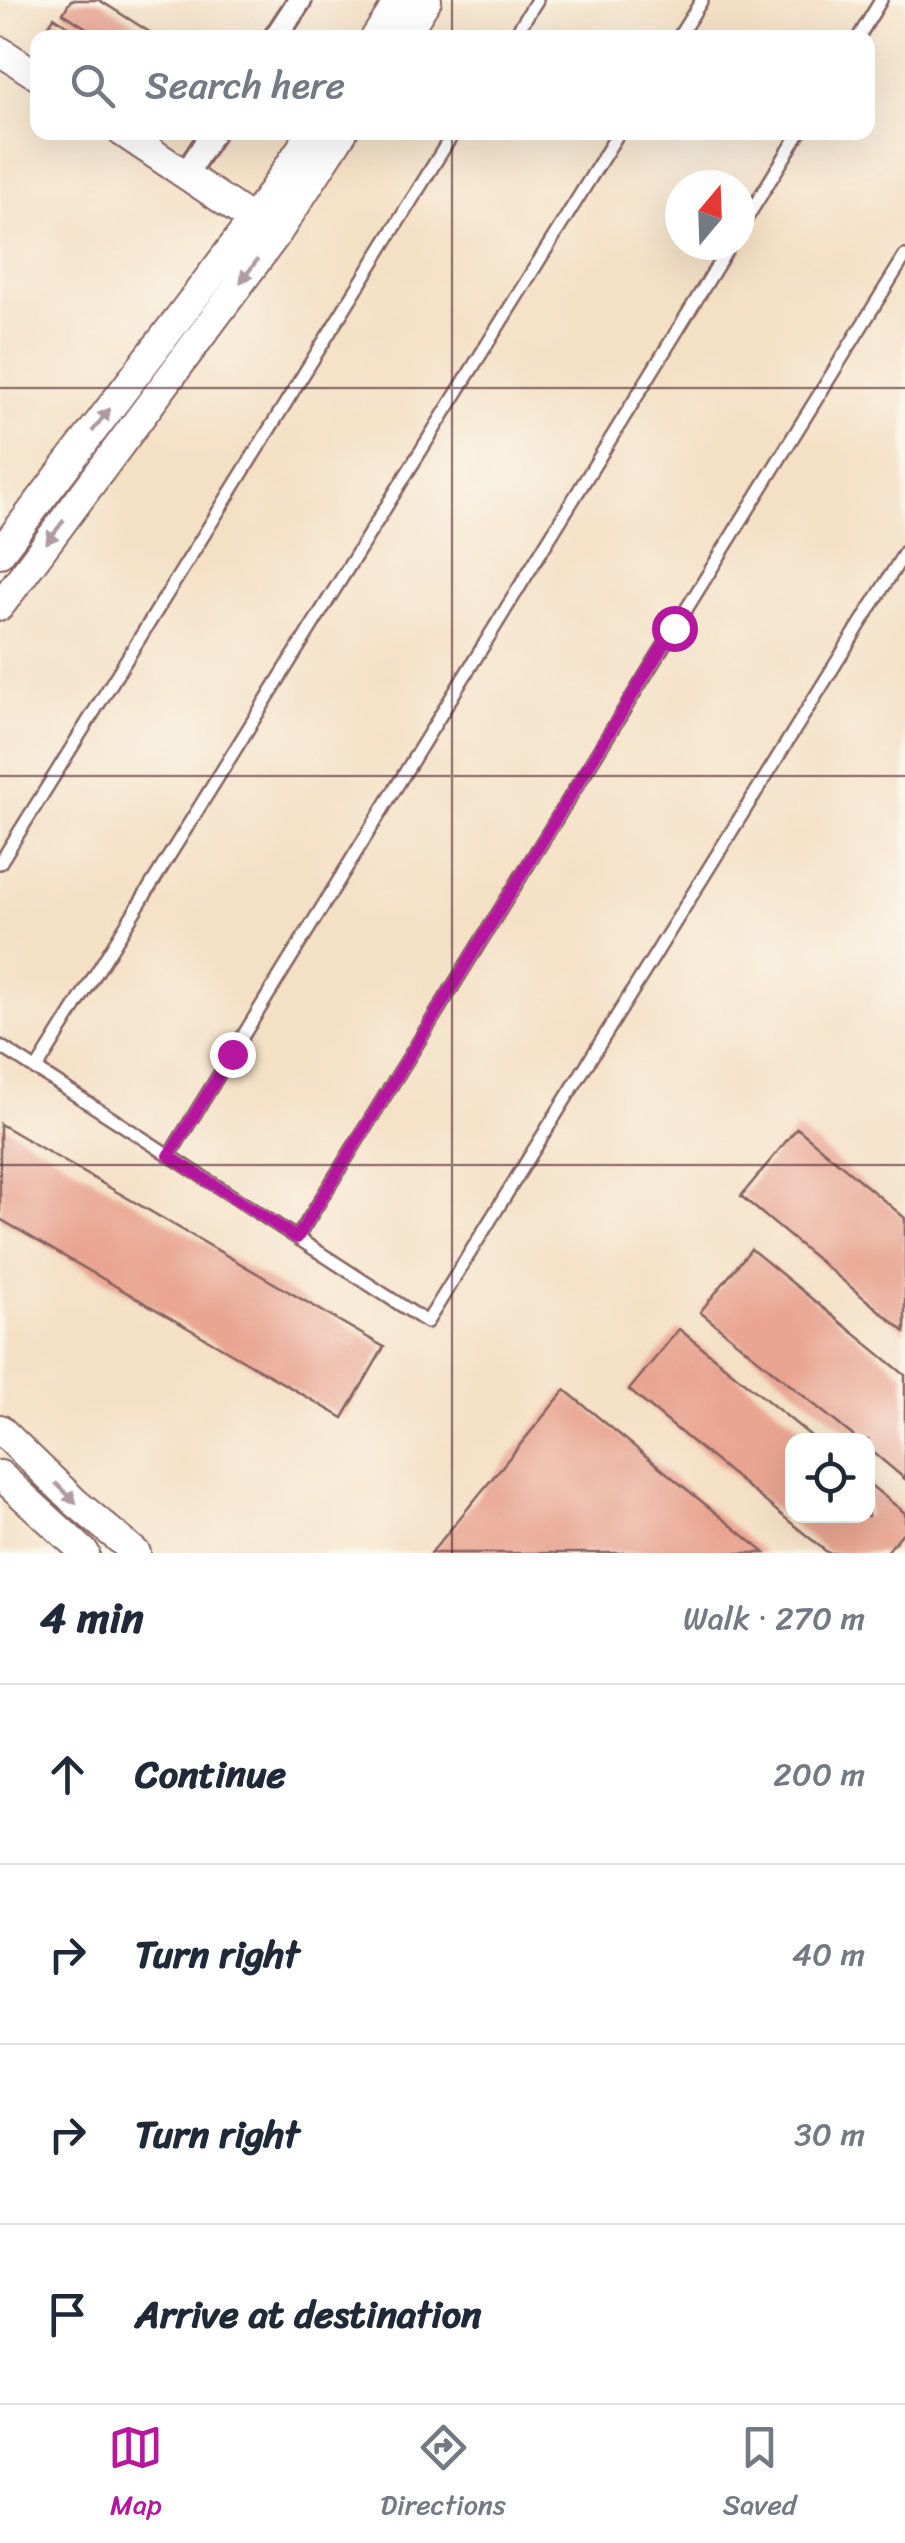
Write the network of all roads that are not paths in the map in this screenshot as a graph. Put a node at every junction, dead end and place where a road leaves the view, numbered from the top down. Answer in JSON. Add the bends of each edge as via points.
{"nodes":[{"id":1,"x":300,"y":0,"type":"edge"},
{"id":2,"x":400,"y":0,"type":"edge"},
{"id":3,"x":428,"y":0,"type":"edge"},
{"id":4,"x":536,"y":0,"type":"edge"},
{"id":5,"x":702,"y":0,"type":"edge"},
{"id":6,"x":881,"y":0,"type":"edge"},
{"id":7,"x":280,"y":30,"type":"edge"},
{"id":8,"x":381,"y":30,"type":"edge"},
{"id":9,"x":409,"y":30,"type":"edge"},
{"id":10,"x":518,"y":30,"type":"edge"},
{"id":11,"x":683,"y":30,"type":"edge"},
{"id":12,"x":863,"y":30,"type":"edge"},
{"id":13,"x":0,"y":51,"type":"edge"},
{"id":14,"x":30,"y":71,"type":"edge"},
{"id":15,"x":134,"y":140,"type":"edge"},
{"id":16,"x":208,"y":140,"type":"edge"},
{"id":17,"x":308,"y":140,"type":"edge"},
{"id":18,"x":336,"y":140,"type":"edge"},
{"id":19,"x":449,"y":140,"type":"edge"},
{"id":20,"x":614,"y":140,"type":"edge"},
{"id":21,"x":795,"y":140,"type":"edge"},
{"id":22,"x":185,"y":175,"type":"junction"},
{"id":23,"x":755,"y":205,"type":"edge"},
{"id":24,"x":264,"y":228,"type":"junction"},
{"id":25,"x":905,"y":256,"type":"edge"},
{"id":26,"x":721,"y":260,"type":"edge"},
{"id":27,"x":905,"y":552,"type":"edge"},
{"id":28,"x":0,"y":553,"type":"edge"},
{"id":29,"x":0,"y":606,"type":"edge"},
{"id":30,"x":0,"y":863,"type":"edge"},
{"id":31,"x":0,"y":1046,"type":"edge"},
{"id":32,"x":36,"y":1070,"type":"junction"},
{"id":33,"x":169,"y":1156,"type":"junction"},
{"id":34,"x":297,"y":1238,"type":"junction"},
{"id":35,"x":0,"y":1429,"type":"edge"},
{"id":36,"x":0,"y":1475,"type":"edge"},
{"id":37,"x":85,"y":1553,"type":"edge"},
{"id":38,"x":136,"y":1553,"type":"edge"}],
"edges":[{"from":1,"to":7,"type":"street"},
{"from":2,"to":8,"type":"street"},
{"from":3,"to":9,"type":"street"},
{"from":4,"to":10,"type":"lane"},
{"from":5,"to":11,"type":"lane"},
{"from":6,"to":12,"type":"lane"},
{"from":13,"to":14,"type":"street"},
{"from":15,"to":22,"type":"street"},
{"from":16,"to":22,"type":"street"},
{"from":17,"to":24,"type":"street"},
{"from":18,"to":24,"type":"street"},
{"from":19,"to":30,"type":"lane"},
{"from":20,"to":32,"type":"lane"},
{"from":21,"to":23,"type":"lane"},
{"from":22,"to":24,"type":"street"},
{"from":28,"to":24,"type":"street","one_way":true},
{"from":24,"to":29,"type":"street","one_way":true},
{"from":25,"to":34,"type":"lane"},
{"from":26,"to":33,"type":"lane"},
{"from":27,"to":34,"type":"lane","via":[[427,1322]]},
{"from":31,"to":32,"type":"lane"},
{"from":32,"to":33,"type":"lane"},
{"from":33,"to":34,"type":"lane"},
{"from":35,"to":38,"type":"street","one_way":true},
{"from":36,"to":37,"type":"street"}]}
